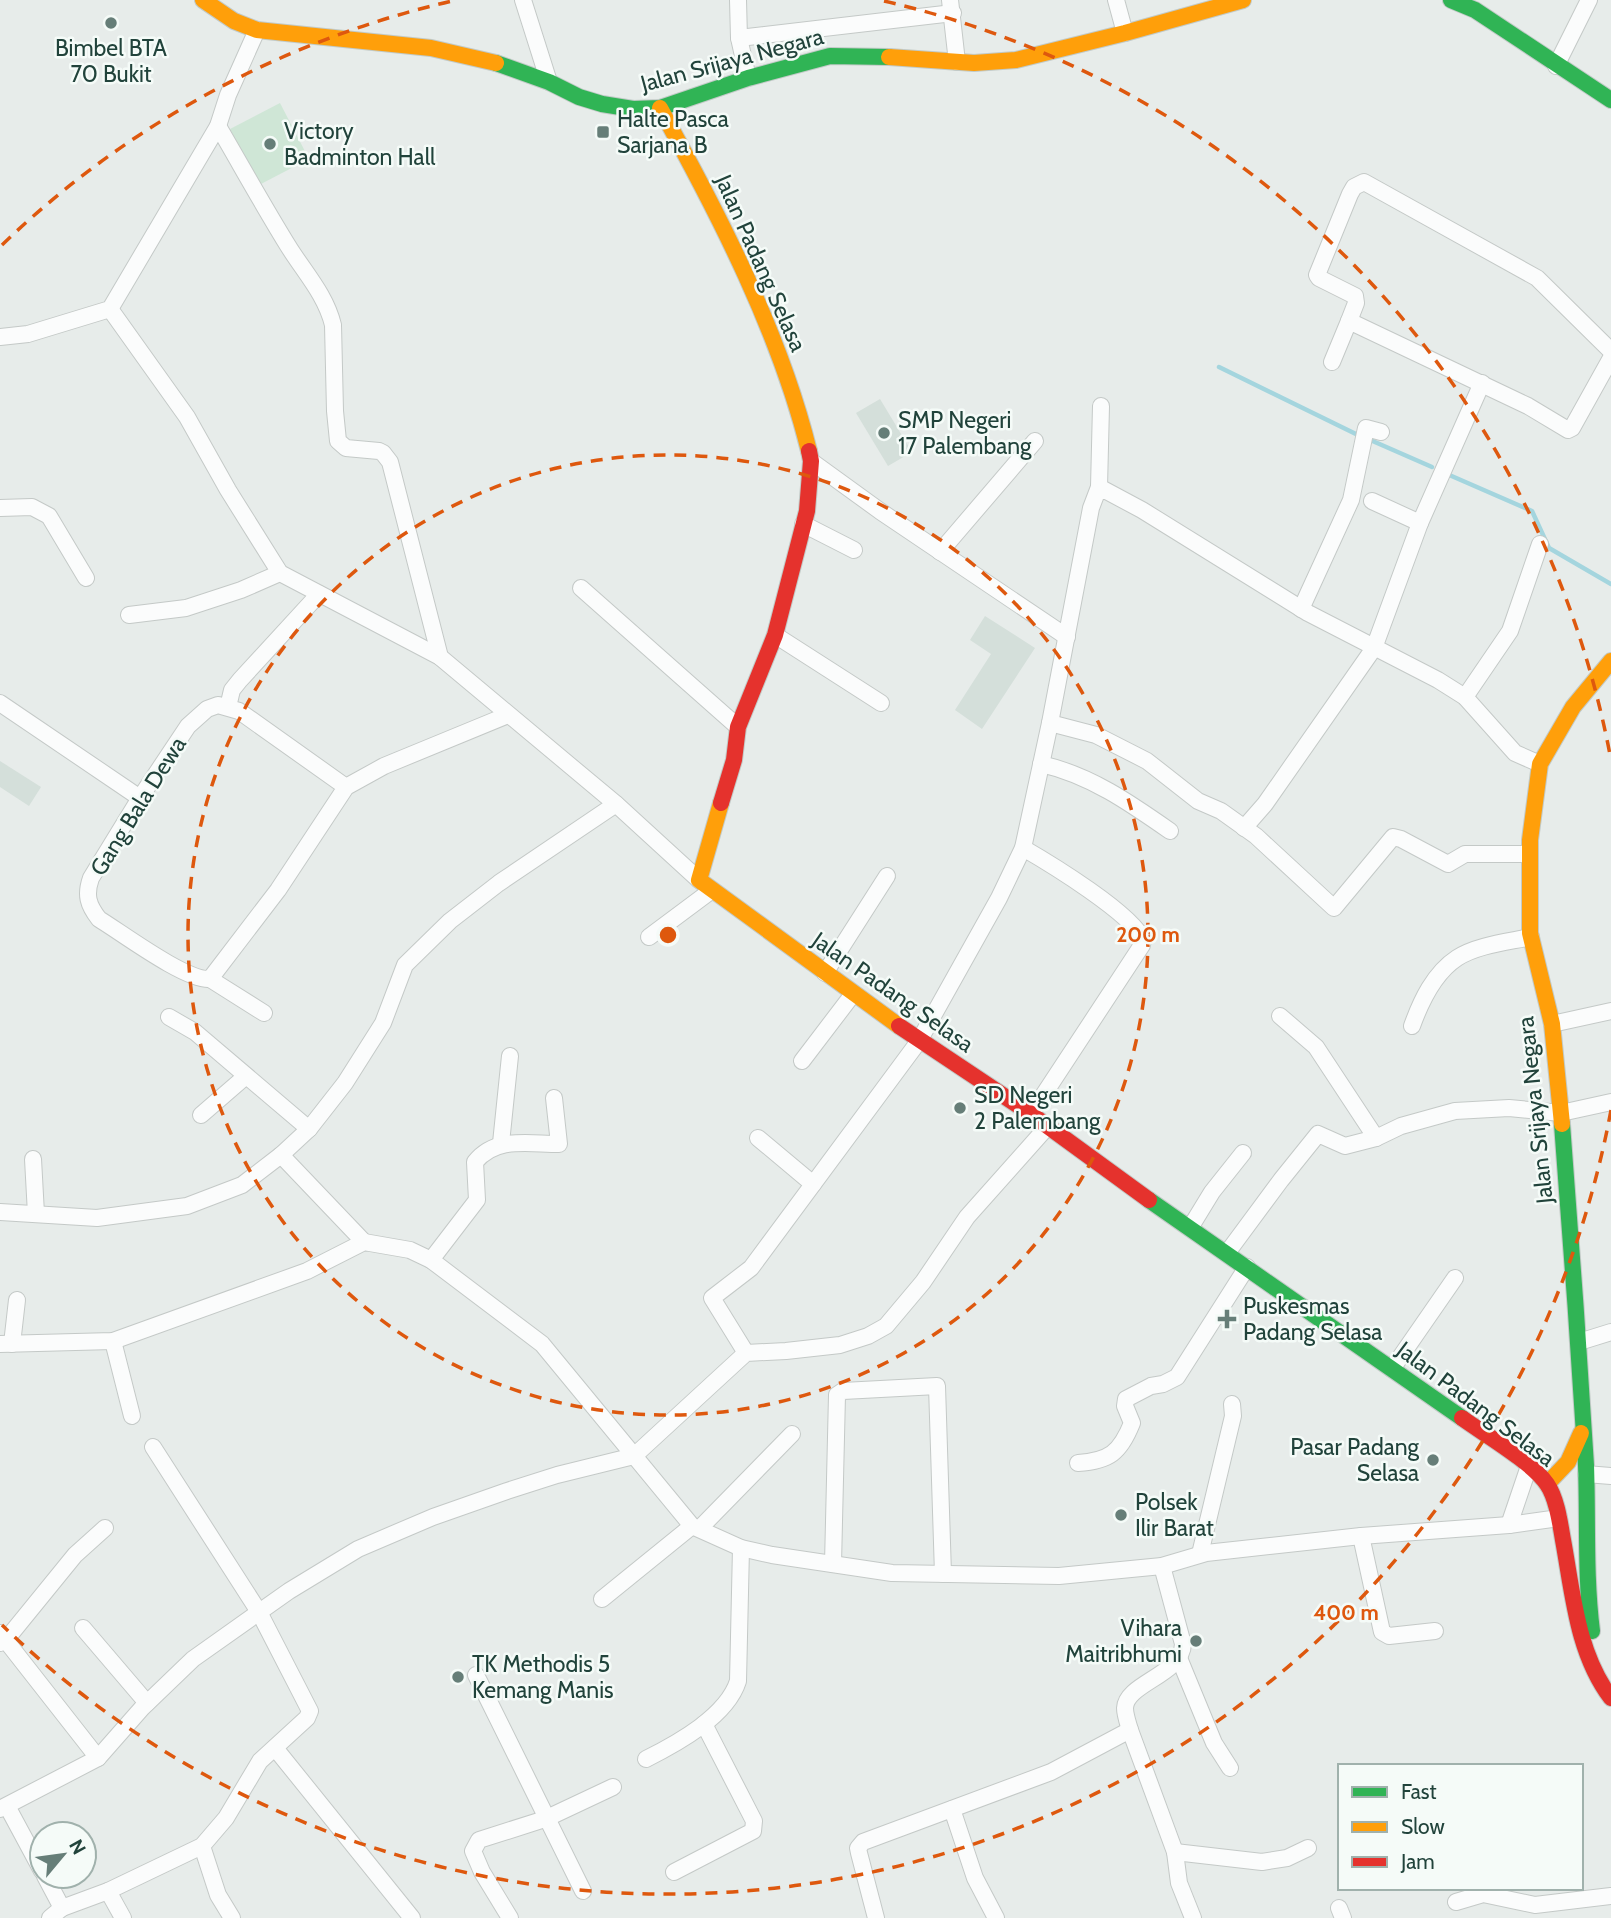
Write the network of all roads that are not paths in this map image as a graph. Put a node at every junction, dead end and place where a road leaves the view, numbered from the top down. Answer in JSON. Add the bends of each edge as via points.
{"nodes":[{"id":1,"x":202,"y":0,"type":"edge"},
{"id":2,"x":523,"y":0,"type":"edge"},
{"id":3,"x":738,"y":0,"type":"edge"},
{"id":4,"x":1116,"y":0,"type":"edge"},
{"id":5,"x":1242,"y":0,"type":"edge"},
{"id":6,"x":1451,"y":0,"type":"edge"},
{"id":7,"x":1589,"y":0,"type":"edge"},
{"id":8,"x":951,"y":6,"type":"edge"},
{"id":9,"x":1480,"y":6,"type":"edge"},
{"id":10,"x":257,"y":30,"type":"junction"},
{"id":11,"x":1125,"y":33,"type":"junction"},
{"id":12,"x":739,"y":38,"type":"junction"},
{"id":13,"x":957,"y":62,"type":"junction"},
{"id":14,"x":1556,"y":66,"type":"junction"},
{"id":15,"x":748,"y":78,"type":"junction"},
{"id":16,"x":549,"y":82,"type":"junction"},
{"id":17,"x":1611,"y":100,"type":"edge"},
{"id":18,"x":660,"y":108,"type":"junction"},
{"id":19,"x":218,"y":126,"type":"junction"},
{"id":20,"x":110,"y":309,"type":"junction"},
{"id":21,"x":1349,"y":321,"type":"junction"},
{"id":22,"x":0,"y":337,"type":"edge"},
{"id":23,"x":1611,"y":351,"type":"edge"},
{"id":24,"x":1611,"y":358,"type":"edge"},
{"id":25,"x":1332,"y":362,"type":"dead end"},
{"id":26,"x":1482,"y":383,"type":"junction"},
{"id":27,"x":1101,"y":406,"type":"dead end"},
{"id":28,"x":1381,"y":432,"type":"dead end"},
{"id":29,"x":1035,"y":441,"type":"dead end"},
{"id":30,"x":811,"y":461,"type":"junction"},
{"id":31,"x":1099,"y":487,"type":"junction"},
{"id":32,"x":1372,"y":501,"type":"dead end"},
{"id":33,"x":0,"y":508,"type":"edge"},
{"id":34,"x":1420,"y":523,"type":"junction"},
{"id":35,"x":803,"y":524,"type":"junction"},
{"id":36,"x":1540,"y":544,"type":"dead end"},
{"id":37,"x":854,"y":550,"type":"dead end"},
{"id":38,"x":940,"y":552,"type":"junction"},
{"id":39,"x":281,"y":573,"type":"junction"},
{"id":40,"x":86,"y":578,"type":"dead end"},
{"id":41,"x":581,"y":588,"type":"dead end"},
{"id":42,"x":319,"y":594,"type":"junction"},
{"id":43,"x":1301,"y":609,"type":"junction"},
{"id":44,"x":129,"y":615,"type":"dead end"},
{"id":45,"x":775,"y":635,"type":"junction"},
{"id":46,"x":1067,"y":637,"type":"junction"},
{"id":47,"x":1374,"y":648,"type":"junction"},
{"id":48,"x":440,"y":657,"type":"junction"},
{"id":49,"x":1611,"y":661,"type":"edge"},
{"id":50,"x":1465,"y":697,"type":"junction"},
{"id":51,"x":0,"y":703,"type":"edge"},
{"id":52,"x":881,"y":703,"type":"dead end"},
{"id":53,"x":228,"y":707,"type":"junction"},
{"id":54,"x":508,"y":715,"type":"junction"},
{"id":55,"x":1050,"y":723,"type":"junction"},
{"id":56,"x":738,"y":727,"type":"junction"},
{"id":57,"x":1041,"y":764,"type":"junction"},
{"id":58,"x":1540,"y":764,"type":"junction"},
{"id":59,"x":345,"y":787,"type":"junction"},
{"id":60,"x":140,"y":798,"type":"junction"},
{"id":61,"x":615,"y":804,"type":"junction"},
{"id":62,"x":1244,"y":828,"type":"junction"},
{"id":63,"x":1170,"y":831,"type":"dead end"},
{"id":64,"x":1023,"y":848,"type":"junction"},
{"id":65,"x":1530,"y":854,"type":"junction"},
{"id":66,"x":887,"y":876,"type":"dead end"},
{"id":67,"x":706,"y":885,"type":"junction"},
{"id":68,"x":649,"y":937,"type":"dead end"},
{"id":69,"x":1531,"y":937,"type":"junction"},
{"id":70,"x":825,"y":973,"type":"junction"},
{"id":71,"x":210,"y":979,"type":"junction"},
{"id":72,"x":853,"y":993,"type":"junction"},
{"id":73,"x":1611,"y":1012,"type":"edge"},
{"id":74,"x":264,"y":1013,"type":"dead end"},
{"id":75,"x":1280,"y":1016,"type":"dead end"},
{"id":76,"x":169,"y":1017,"type":"dead end"},
{"id":77,"x":1552,"y":1024,"type":"junction"},
{"id":78,"x":1412,"y":1026,"type":"dead end"},
{"id":79,"x":919,"y":1041,"type":"junction"},
{"id":80,"x":510,"y":1056,"type":"dead end"},
{"id":81,"x":802,"y":1061,"type":"dead end"},
{"id":82,"x":246,"y":1076,"type":"junction"},
{"id":83,"x":554,"y":1098,"type":"dead end"},
{"id":84,"x":1611,"y":1102,"type":"edge"},
{"id":85,"x":1561,"y":1113,"type":"junction"},
{"id":86,"x":1031,"y":1114,"type":"junction"},
{"id":87,"x":201,"y":1115,"type":"dead end"},
{"id":88,"x":1048,"y":1126,"type":"junction"},
{"id":89,"x":309,"y":1129,"type":"junction"},
{"id":90,"x":758,"y":1138,"type":"dead end"},
{"id":91,"x":1376,"y":1138,"type":"junction"},
{"id":92,"x":502,"y":1143,"type":"junction"},
{"id":93,"x":1242,"y":1153,"type":"dead end"},
{"id":94,"x":281,"y":1156,"type":"junction"},
{"id":95,"x":33,"y":1159,"type":"dead end"},
{"id":96,"x":813,"y":1184,"type":"junction"},
{"id":97,"x":0,"y":1212,"type":"edge"},
{"id":98,"x":36,"y":1214,"type":"junction"},
{"id":99,"x":1190,"y":1228,"type":"junction"},
{"id":100,"x":364,"y":1242,"type":"junction"},
{"id":101,"x":1227,"y":1254,"type":"junction"},
{"id":102,"x":431,"y":1260,"type":"junction"},
{"id":103,"x":1247,"y":1267,"type":"junction"},
{"id":104,"x":1455,"y":1278,"type":"dead end"},
{"id":105,"x":18,"y":1300,"type":"dead end"},
{"id":106,"x":1611,"y":1332,"type":"edge"},
{"id":107,"x":113,"y":1341,"type":"junction"},
{"id":108,"x":1578,"y":1342,"type":"junction"},
{"id":109,"x":6,"y":1344,"type":"edge"},
{"id":110,"x":747,"y":1353,"type":"junction"},
{"id":111,"x":1392,"y":1369,"type":"junction"},
{"id":112,"x":1232,"y":1404,"type":"dead end"},
{"id":113,"x":132,"y":1416,"type":"dead end"},
{"id":114,"x":1582,"y":1431,"type":"junction"},
{"id":115,"x":792,"y":1434,"type":"dead end"},
{"id":116,"x":153,"y":1447,"type":"dead end"},
{"id":117,"x":634,"y":1456,"type":"junction"},
{"id":118,"x":1079,"y":1463,"type":"dead end"},
{"id":119,"x":1529,"y":1466,"type":"junction"},
{"id":120,"x":1586,"y":1474,"type":"junction"},
{"id":121,"x":1611,"y":1476,"type":"edge"},
{"id":122,"x":1547,"y":1484,"type":"junction"},
{"id":123,"x":1559,"y":1518,"type":"junction"},
{"id":124,"x":1509,"y":1525,"type":"junction"},
{"id":125,"x":696,"y":1527,"type":"junction"},
{"id":126,"x":105,"y":1528,"type":"dead end"},
{"id":127,"x":1362,"y":1536,"type":"junction"},
{"id":128,"x":741,"y":1548,"type":"junction"},
{"id":129,"x":1200,"y":1554,"type":"junction"},
{"id":130,"x":833,"y":1564,"type":"junction"},
{"id":131,"x":1162,"y":1566,"type":"junction"},
{"id":132,"x":943,"y":1574,"type":"junction"},
{"id":133,"x":602,"y":1600,"type":"dead end"},
{"id":134,"x":259,"y":1612,"type":"junction"},
{"id":135,"x":83,"y":1628,"type":"dead end"},
{"id":136,"x":1435,"y":1631,"type":"dead end"},
{"id":137,"x":2,"y":1639,"type":"edge"},
{"id":138,"x":1179,"y":1658,"type":"junction"},
{"id":139,"x":476,"y":1675,"type":"dead end"},
{"id":140,"x":1611,"y":1683,"type":"edge"},
{"id":141,"x":1611,"y":1698,"type":"edge"},
{"id":142,"x":147,"y":1703,"type":"junction"},
{"id":143,"x":704,"y":1724,"type":"junction"},
{"id":144,"x":1130,"y":1730,"type":"junction"},
{"id":145,"x":275,"y":1748,"type":"junction"},
{"id":146,"x":98,"y":1758,"type":"junction"},
{"id":147,"x":646,"y":1759,"type":"dead end"},
{"id":148,"x":1230,"y":1769,"type":"dead end"},
{"id":149,"x":613,"y":1787,"type":"dead end"},
{"id":150,"x":3,"y":1808,"type":"edge"},
{"id":151,"x":952,"y":1809,"type":"junction"},
{"id":152,"x":545,"y":1819,"type":"junction"},
{"id":153,"x":202,"y":1846,"type":"junction"},
{"id":154,"x":1308,"y":1847,"type":"dead end"},
{"id":155,"x":28,"y":1848,"type":"edge"},
{"id":156,"x":1175,"y":1852,"type":"junction"},
{"id":157,"x":674,"y":1872,"type":"dead end"},
{"id":158,"x":49,"y":1890,"type":"edge"},
{"id":159,"x":108,"y":1891,"type":"junction"},
{"id":160,"x":583,"y":1891,"type":"dead end"},
{"id":161,"x":1611,"y":1896,"type":"edge"},
{"id":162,"x":1456,"y":1902,"type":"dead end"},
{"id":163,"x":56,"y":1913,"type":"edge"},
{"id":164,"x":123,"y":1918,"type":"edge"},
{"id":165,"x":232,"y":1918,"type":"edge"},
{"id":166,"x":412,"y":1918,"type":"edge"},
{"id":167,"x":510,"y":1918,"type":"edge"},
{"id":168,"x":876,"y":1918,"type":"edge"},
{"id":169,"x":996,"y":1918,"type":"edge"},
{"id":170,"x":1193,"y":1918,"type":"edge"}],
"edges":[{"from":1,"to":10,"type":"main road","name":"Jalan Srijaya Negara"},
{"from":2,"to":16,"type":"street"},
{"from":3,"to":12,"type":"street"},
{"from":4,"to":11,"type":"street"},
{"from":5,"to":11,"type":"main road","name":"Jalan Srijaya Negara"},
{"from":6,"to":9,"type":"main road"},
{"from":7,"to":14,"type":"street"},
{"from":8,"to":12,"type":"street"},
{"from":8,"to":13,"type":"street"},
{"from":9,"to":14,"type":"main road"},
{"from":10,"to":16,"type":"main road","name":"Jalan Srijaya Negara","via":[[431,48],[494,62]]},
{"from":10,"to":19,"type":"street"},
{"from":11,"to":13,"type":"main road","name":"Jalan Srijaya Negara","via":[[1016,60]]},
{"from":12,"to":15,"type":"street"},
{"from":13,"to":15,"type":"main road","name":"Jalan Srijaya Negara","via":[[830,56]]},
{"from":14,"to":17,"type":"main road"},
{"from":15,"to":18,"type":"main road","name":"Jalan Srijaya Negara"},
{"from":16,"to":18,"type":"main road","name":"Jalan Srijaya Negara","via":[[602,104]]},
{"from":18,"to":30,"type":"main road","name":"Jalan Padang Selasa","via":[[764,316],[800,415]]},
{"from":19,"to":20,"type":"street"},
{"from":19,"to":48,"type":"street","via":[[330,311],[338,441],[344,447],[383,453],[390,462]]},
{"from":20,"to":22,"type":"street","via":[[28,334]]},
{"from":20,"to":39,"type":"street","via":[[187,417]]},
{"from":21,"to":23,"type":"street","via":[[1355,296],[1317,275],[1350,194],[1364,182],[1537,278]]},
{"from":21,"to":25,"type":"street"},
{"from":21,"to":26,"type":"street"},
{"from":24,"to":26,"type":"street","via":[[1569,430]]},
{"from":26,"to":34,"type":"street"},
{"from":27,"to":31,"type":"street"},
{"from":28,"to":43,"type":"street","via":[[1366,428],[1351,500]]},
{"from":29,"to":38,"type":"street"},
{"from":30,"to":35,"type":"main road","name":"Jalan Padang Selasa"},
{"from":30,"to":38,"type":"street"},
{"from":31,"to":43,"type":"street"},
{"from":31,"to":46,"type":"street"},
{"from":32,"to":34,"type":"street"},
{"from":33,"to":40,"type":"street","via":[[32,507],[50,516]]},
{"from":34,"to":47,"type":"street"},
{"from":35,"to":37,"type":"street"},
{"from":35,"to":45,"type":"main road","name":"Jalan Padang Selasa"},
{"from":36,"to":50,"type":"street","via":[[1510,631]]},
{"from":38,"to":46,"type":"street"},
{"from":39,"to":42,"type":"street"},
{"from":39,"to":44,"type":"street","via":[[186,608]]},
{"from":41,"to":56,"type":"street"},
{"from":42,"to":48,"type":"street"},
{"from":42,"to":53,"type":"street","via":[[240,680]]},
{"from":43,"to":47,"type":"street"},
{"from":45,"to":52,"type":"street"},
{"from":45,"to":56,"type":"main road","name":"Jalan Padang Selasa"},
{"from":46,"to":55,"type":"street"},
{"from":47,"to":50,"type":"street"},
{"from":47,"to":62,"type":"street"},
{"from":48,"to":54,"type":"street"},
{"from":49,"to":58,"type":"main road","name":"Jalan Srijaya Negara","via":[[1573,707]]},
{"from":50,"to":58,"type":"street","via":[[1515,753]]},
{"from":51,"to":60,"type":"street"},
{"from":53,"to":59,"type":"street"},
{"from":53,"to":60,"type":"street","name":"Gang Bala Dewa","via":[[207,709],[188,726]]},
{"from":54,"to":59,"type":"street"},
{"from":54,"to":61,"type":"street"},
{"from":55,"to":57,"type":"street"},
{"from":55,"to":62,"type":"street","via":[[1096,736],[1147,761],[1198,801]]},
{"from":56,"to":67,"type":"main road","name":"Jalan Padang Selasa"},
{"from":57,"to":63,"type":"street","via":[[1072,772]]},
{"from":57,"to":64,"type":"street"},
{"from":58,"to":65,"type":"main road","name":"Jalan Srijaya Negara"},
{"from":59,"to":71,"type":"street","via":[[278,890]]},
{"from":60,"to":71,"type":"street","name":"Gang Bala Dewa","via":[[91,878],[87,890],[91,909],[99,919],[168,962]]},
{"from":61,"to":67,"type":"street"},
{"from":61,"to":89,"type":"street","via":[[499,883],[450,921],[405,965],[383,1023]]},
{"from":62,"to":65,"type":"street","via":[[1334,908],[1393,837],[1448,864],[1465,854]]},
{"from":64,"to":79,"type":"street"},
{"from":64,"to":86,"type":"street","via":[[1073,878],[1132,925],[1143,940]]},
{"from":65,"to":69,"type":"main road","name":"Jalan Srijaya Negara"},
{"from":66,"to":70,"type":"street"},
{"from":67,"to":68,"type":"street"},
{"from":67,"to":70,"type":"main road","name":"Jalan Padang Selasa"},
{"from":69,"to":77,"type":"main road","name":"Jalan Srijaya Negara"},
{"from":69,"to":78,"type":"street","via":[[1457,958],[1429,989]]},
{"from":70,"to":72,"type":"main road","name":"Jalan Padang Selasa"},
{"from":71,"to":74,"type":"street"},
{"from":72,"to":79,"type":"main road","name":"Jalan Padang Selasa"},
{"from":72,"to":81,"type":"street"},
{"from":73,"to":77,"type":"street"},
{"from":75,"to":91,"type":"street","via":[[1321,1053]]},
{"from":76,"to":82,"type":"street","via":[[195,1032]]},
{"from":77,"to":85,"type":"main road","name":"Jalan Srijaya Negara"},
{"from":79,"to":86,"type":"main road","name":"Jalan Padang Selasa"},
{"from":79,"to":96,"type":"street"},
{"from":80,"to":92,"type":"street"},
{"from":82,"to":87,"type":"street"},
{"from":82,"to":89,"type":"street"},
{"from":83,"to":92,"type":"street","via":[[559,1144]]},
{"from":84,"to":85,"type":"street"},
{"from":85,"to":91,"type":"street","via":[[1508,1108],[1455,1111]]},
{"from":85,"to":108,"type":"main road","name":"Jalan Srijaya Negara"},
{"from":86,"to":88,"type":"main road","name":"Jalan Padang Selasa"},
{"from":88,"to":99,"type":"main road","name":"Jalan Padang Selasa"},
{"from":88,"to":110,"type":"street","via":[[967,1217],[886,1326],[840,1345]]},
{"from":89,"to":94,"type":"street"},
{"from":90,"to":96,"type":"street"},
{"from":91,"to":101,"type":"street","via":[[1345,1146],[1327,1136],[1316,1136]]},
{"from":92,"to":102,"type":"street","via":[[475,1162],[477,1200]]},
{"from":93,"to":99,"type":"street"},
{"from":94,"to":98,"type":"street","via":[[242,1185],[187,1206],[97,1218]]},
{"from":94,"to":100,"type":"street"},
{"from":95,"to":98,"type":"street"},
{"from":96,"to":110,"type":"street","via":[[751,1268],[712,1298]]},
{"from":97,"to":98,"type":"street"},
{"from":99,"to":101,"type":"main road","name":"Jalan Padang Selasa"},
{"from":100,"to":102,"type":"street","via":[[410,1250]]},
{"from":100,"to":107,"type":"street","via":[[307,1271]]},
{"from":101,"to":103,"type":"main road","name":"Jalan Padang Selasa"},
{"from":102,"to":117,"type":"street","via":[[542,1344]]},
{"from":103,"to":111,"type":"main road","name":"Jalan Padang Selasa"},
{"from":103,"to":118,"type":"street","via":[[1177,1377],[1126,1399],[1132,1423],[1112,1455]]},
{"from":104,"to":111,"type":"street"},
{"from":105,"to":109,"type":"street"},
{"from":106,"to":108,"type":"street"},
{"from":107,"to":109,"type":"street"},
{"from":107,"to":113,"type":"street"},
{"from":108,"to":114,"type":"main road","name":"Jalan Srijaya Negara"},
{"from":110,"to":117,"type":"street"},
{"from":111,"to":119,"type":"main road","name":"Jalan Padang Selasa"},
{"from":112,"to":129,"type":"street"},
{"from":114,"to":120,"type":"main road","name":"Jalan Srijaya Negara"},
{"from":114,"to":122,"type":"main road","via":[[1568,1462]]},
{"from":115,"to":125,"type":"street"},
{"from":116,"to":134,"type":"street"},
{"from":117,"to":125,"type":"street"},
{"from":117,"to":134,"type":"street","via":[[557,1475],[433,1517],[358,1549]]},
{"from":119,"to":122,"type":"main road","name":"Jalan Padang Selasa"},
{"from":119,"to":124,"type":"street"},
{"from":120,"to":121,"type":"street"},
{"from":120,"to":140,"type":"main road","name":"Jalan Srijaya Negara","via":[[1589,1606],[1594,1644]]},
{"from":122,"to":123,"type":"main road","name":"Jalan Padang Selasa"},
{"from":123,"to":124,"type":"street"},
{"from":123,"to":141,"type":"main road","name":"Jalan Padang Selasa","via":[[1581,1641]]},
{"from":124,"to":127,"type":"street"},
{"from":125,"to":128,"type":"street"},
{"from":125,"to":133,"type":"street"},
{"from":126,"to":137,"type":"street","via":[[75,1555]]},
{"from":127,"to":129,"type":"street"},
{"from":127,"to":136,"type":"street","via":[[1382,1632],[1389,1636]]},
{"from":128,"to":130,"type":"street"},
{"from":128,"to":143,"type":"street","via":[[738,1681],[727,1704]]},
{"from":129,"to":131,"type":"street"},
{"from":130,"to":132,"type":"street","via":[[892,1573]]},
{"from":130,"to":132,"type":"street","via":[[837,1395],[937,1386]]},
{"from":131,"to":132,"type":"street","via":[[1059,1576]]},
{"from":131,"to":138,"type":"street","via":[[1183,1644]]},
{"from":134,"to":142,"type":"street","via":[[193,1659]]},
{"from":134,"to":145,"type":"street","via":[[310,1710]]},
{"from":135,"to":142,"type":"street"},
{"from":137,"to":146,"type":"street"},
{"from":138,"to":144,"type":"street","via":[[1126,1704]]},
{"from":138,"to":148,"type":"street","via":[[1214,1744]]},
{"from":139,"to":152,"type":"street"},
{"from":142,"to":146,"type":"street"},
{"from":143,"to":147,"type":"street"},
{"from":143,"to":157,"type":"street","via":[[754,1828]]},
{"from":144,"to":151,"type":"street","via":[[1051,1772]]},
{"from":144,"to":156,"type":"street"},
{"from":145,"to":153,"type":"street","via":[[260,1760],[226,1818]]},
{"from":145,"to":166,"type":"street"},
{"from":146,"to":150,"type":"street"},
{"from":149,"to":152,"type":"street"},
{"from":150,"to":155,"type":"street"},
{"from":151,"to":168,"type":"street","via":[[861,1844],[859,1853]]},
{"from":151,"to":169,"type":"street","via":[[975,1878]]},
{"from":152,"to":160,"type":"street"},
{"from":152,"to":167,"type":"street","via":[[479,1840],[473,1851]]},
{"from":153,"to":159,"type":"street"},
{"from":153,"to":165,"type":"street","via":[[218,1895]]},
{"from":154,"to":156,"type":"street","via":[[1275,1861]]},
{"from":156,"to":170,"type":"street","via":[[1179,1883]]},
{"from":158,"to":163,"type":"street"},
{"from":159,"to":163,"type":"street"},
{"from":159,"to":164,"type":"street"},
{"from":161,"to":162,"type":"street","via":[[1535,1906],[1483,1894]]}]}
